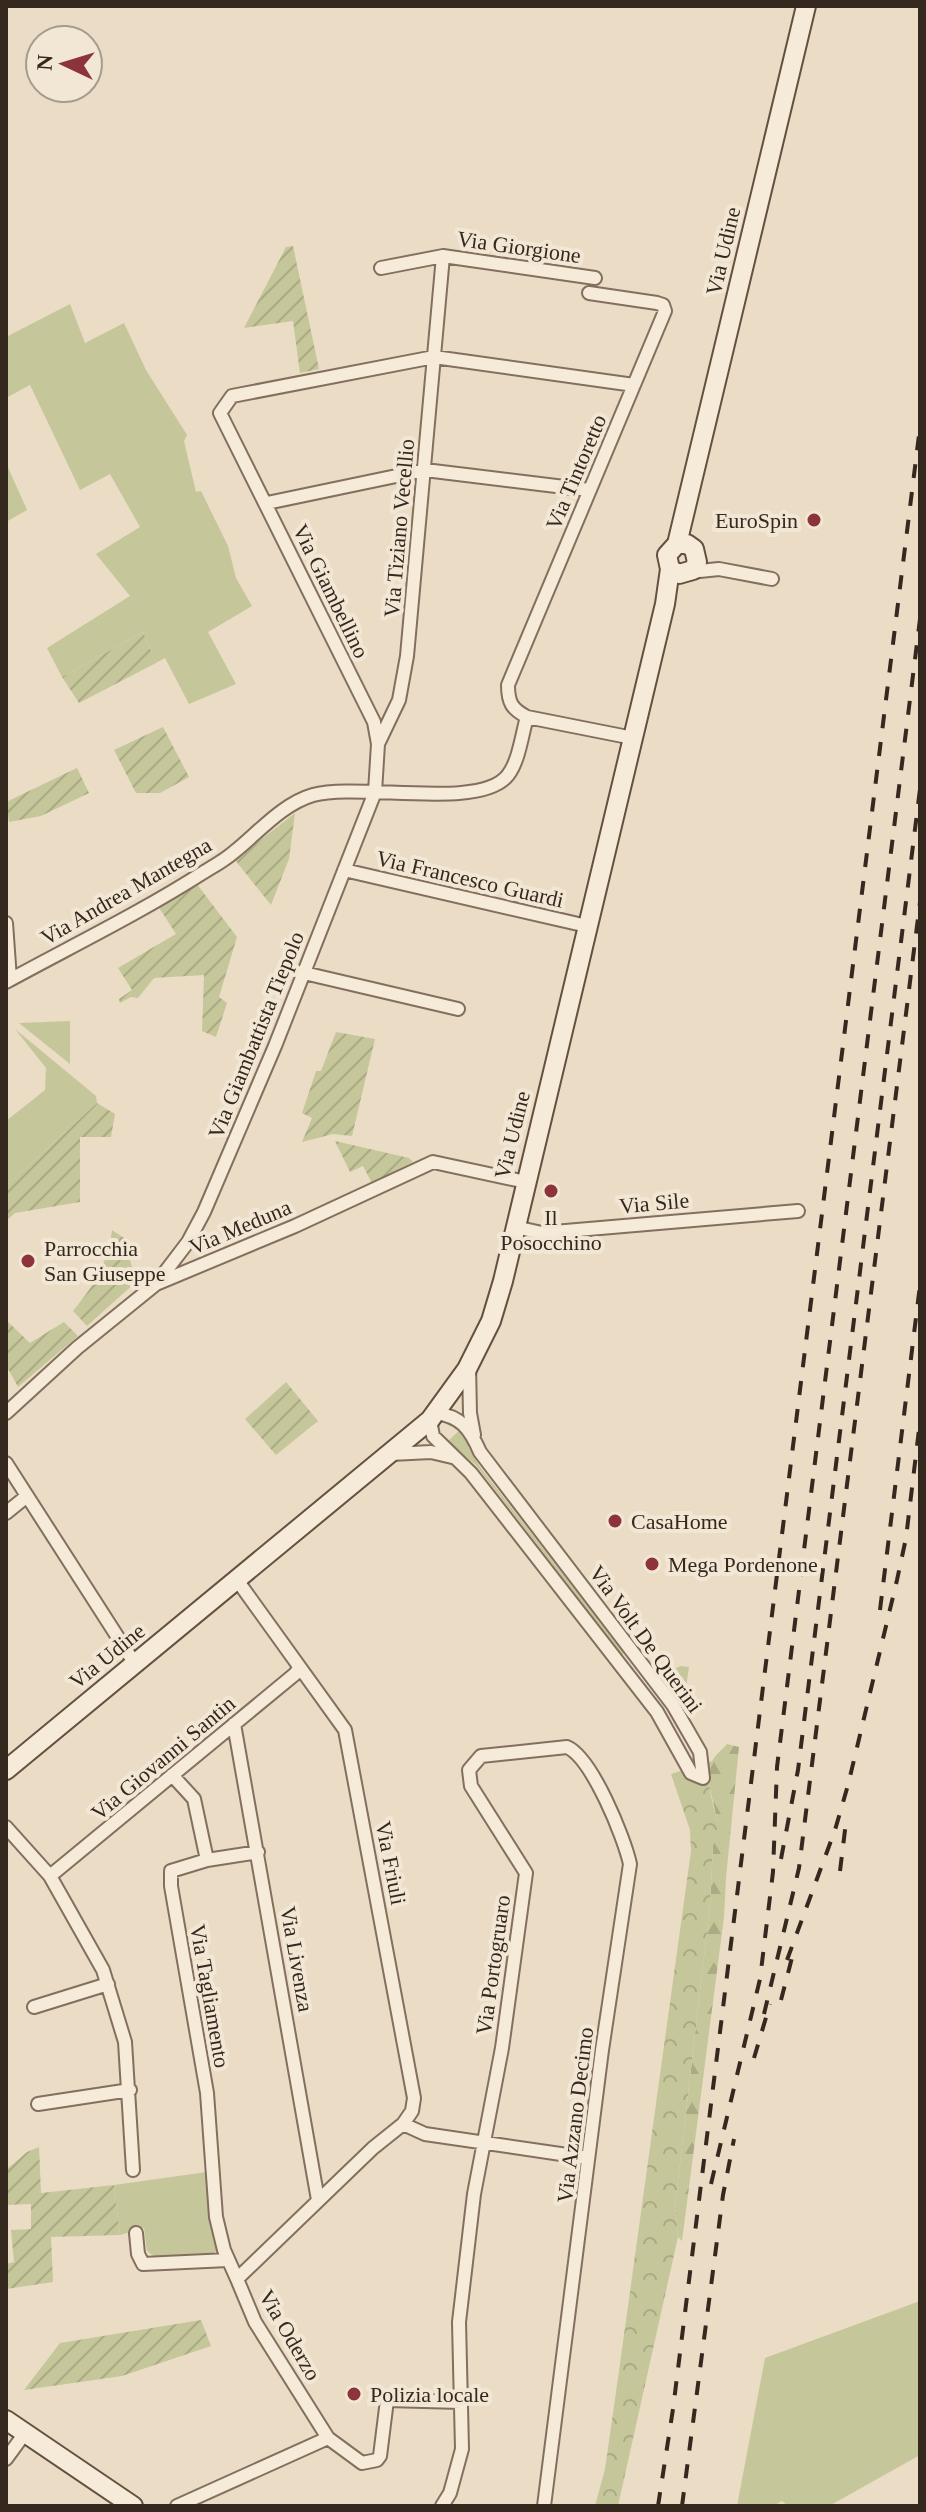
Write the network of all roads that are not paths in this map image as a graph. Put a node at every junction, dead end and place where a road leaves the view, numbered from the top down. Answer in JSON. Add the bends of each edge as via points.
{"nodes":[{"id":1,"x":806,"y":6,"type":"edge"},
{"id":2,"x":443,"y":256,"type":"junction"},
{"id":3,"x":381,"y":268,"type":"dead end"},
{"id":4,"x":595,"y":278,"type":"dead end"},
{"id":5,"x":589,"y":293,"type":"dead end"},
{"id":6,"x":434,"y":357,"type":"junction"},
{"id":7,"x":634,"y":385,"type":"junction"},
{"id":8,"x":425,"y":470,"type":"junction"},
{"id":9,"x":589,"y":490,"type":"junction"},
{"id":10,"x":267,"y":503,"type":"junction"},
{"id":11,"x":687,"y":547,"type":"junction"},
{"id":12,"x":719,"y":569,"type":"junction"},
{"id":13,"x":682,"y":572,"type":"junction"},
{"id":14,"x":772,"y":579,"type":"dead end"},
{"id":15,"x":527,"y":717,"type":"junction"},
{"id":16,"x":633,"y":738,"type":"junction"},
{"id":17,"x":378,"y":744,"type":"junction"},
{"id":18,"x":375,"y":792,"type":"junction"},
{"id":19,"x":344,"y":870,"type":"junction"},
{"id":20,"x":6,"y":923,"type":"edge"},
{"id":21,"x":587,"y":926,"type":"junction"},
{"id":22,"x":304,"y":973,"type":"junction"},
{"id":23,"x":8,"y":980,"type":"edge"},
{"id":24,"x":458,"y":1009,"type":"dead end"},
{"id":25,"x":526,"y":1182,"type":"junction"},
{"id":26,"x":798,"y":1211,"type":"dead end"},
{"id":27,"x":515,"y":1227,"type":"junction"},
{"id":28,"x":156,"y":1284,"type":"junction"},
{"id":29,"x":469,"y":1364,"type":"junction"},
{"id":30,"x":8,"y":1407,"type":"edge"},
{"id":31,"x":432,"y":1416,"type":"junction"},
{"id":32,"x":475,"y":1442,"type":"junction"},
{"id":33,"x":388,"y":1454,"type":"junction"},
{"id":34,"x":462,"y":1462,"type":"junction"},
{"id":35,"x":6,"y":1463,"type":"edge"},
{"id":36,"x":27,"y":1496,"type":"junction"},
{"id":37,"x":6,"y":1513,"type":"edge"},
{"id":38,"x":237,"y":1580,"type":"junction"},
{"id":39,"x":636,"y":1656,"type":"junction"},
{"id":40,"x":135,"y":1664,"type":"junction"},
{"id":41,"x":622,"y":1666,"type":"junction"},
{"id":42,"x":299,"y":1668,"type":"junction"},
{"id":43,"x":234,"y":1724,"type":"junction"},
{"id":44,"x":567,"y":1747,"type":"joint"},
{"id":45,"x":6,"y":1770,"type":"edge"},
{"id":46,"x":172,"y":1775,"type":"junction"},
{"id":47,"x":6,"y":1827,"type":"edge"},
{"id":48,"x":258,"y":1852,"type":"junction"},
{"id":49,"x":207,"y":1860,"type":"junction"},
{"id":50,"x":50,"y":1876,"type":"junction"},
{"id":51,"x":108,"y":1984,"type":"junction"},
{"id":52,"x":34,"y":2007,"type":"dead end"},
{"id":53,"x":130,"y":2090,"type":"junction"},
{"id":54,"x":38,"y":2104,"type":"dead end"},
{"id":55,"x":403,"y":2124,"type":"junction"},
{"id":56,"x":482,"y":2142,"type":"junction"},
{"id":57,"x":588,"y":2158,"type":"junction"},
{"id":58,"x":133,"y":2170,"type":"dead end"},
{"id":59,"x":318,"y":2200,"type":"junction"},
{"id":60,"x":136,"y":2233,"type":"dead end"},
{"id":61,"x":228,"y":2260,"type":"junction"},
{"id":62,"x":237,"y":2279,"type":"junction"},
{"id":63,"x":461,"y":2402,"type":"junction"},
{"id":64,"x":6,"y":2420,"type":"edge"},
{"id":65,"x":25,"y":2433,"type":"junction"},
{"id":66,"x":328,"y":2438,"type":"junction"},
{"id":67,"x":6,"y":2459,"type":"edge"},
{"id":68,"x":133,"y":2506,"type":"edge"},
{"id":69,"x":177,"y":2506,"type":"edge"},
{"id":70,"x":442,"y":2506,"type":"edge"},
{"id":71,"x":544,"y":2506,"type":"edge"}],
"edges":[{"from":1,"to":11,"type":"main road","name":"Via Udine","via":[[688,508]]},
{"from":2,"to":3,"type":"street"},
{"from":2,"to":4,"type":"street","name":"Via Giorgione"},
{"from":2,"to":6,"type":"street","name":"Via Giorgione"},
{"from":5,"to":7,"type":"street","name":"Via Tintoretto","via":[[663,305],[663,320]]},
{"from":6,"to":7,"type":"street"},
{"from":6,"to":8,"type":"street","name":"Via Tiziano Vecellio"},
{"from":6,"to":10,"type":"street","name":"Via Giambellino","via":[[232,396],[220,413]]},
{"from":7,"to":9,"type":"street","name":"Via Tintoretto"},
{"from":8,"to":9,"type":"street"},
{"from":8,"to":10,"type":"street"},
{"from":8,"to":17,"type":"street","name":"Via Tiziano Vecellio","via":[[407,656],[399,700]]},
{"from":9,"to":15,"type":"street","name":"Via Tintoretto","via":[[508,685],[508,702]]},
{"from":10,"to":17,"type":"street","name":"Via Giambellino","via":[[374,722]]},
{"from":11,"to":12,"type":"street"},
{"from":11,"to":13,"type":"main road","via":[[697,562]]},
{"from":11,"to":13,"type":"main road","via":[[667,555]]},
{"from":12,"to":13,"type":"street"},
{"from":12,"to":14,"type":"street"},
{"from":13,"to":16,"type":"main road","name":"Via Udine","via":[[665,604]]},
{"from":15,"to":16,"type":"street"},
{"from":15,"to":18,"type":"street","name":"Via Andrea Mantegna","via":[[510,773],[496,787],[474,793]]},
{"from":16,"to":21,"type":"main road","name":"Via Udine"},
{"from":17,"to":18,"type":"street","name":"Via Giambellino"},
{"from":18,"to":19,"type":"street","name":"Via Giambattista Tiepolo"},
{"from":18,"to":23,"type":"street","name":"Via Andrea Mantegna","via":[[310,796],[202,873]]},
{"from":19,"to":21,"type":"street","name":"Via Francesco Guardi"},
{"from":19,"to":22,"type":"street","name":"Via Giambattista Tiepolo"},
{"from":20,"to":23,"type":"street"},
{"from":21,"to":25,"type":"main road","name":"Via Udine"},
{"from":22,"to":24,"type":"street"},
{"from":22,"to":28,"type":"street","name":"Via Giambattista Tiepolo","via":[[204,1212]]},
{"from":25,"to":27,"type":"main road","name":"Via Udine"},
{"from":25,"to":28,"type":"street","name":"Via Meduna","via":[[433,1162]]},
{"from":26,"to":27,"type":"street","name":"Via Sile","via":[[542,1233]]},
{"from":27,"to":29,"type":"main road","name":"Via Udine","via":[[491,1321]]},
{"from":28,"to":30,"type":"street","name":"Via Meduna"},
{"from":29,"to":31,"type":"main road","name":"Via Udine"},
{"from":29,"to":32,"type":"street","name":"Via Volt De Querini"},
{"from":31,"to":32,"type":"street","name":"Via Volt De Querini","via":[[458,1419]]},
{"from":31,"to":33,"type":"main road","name":"Via Udine"},
{"from":31,"to":34,"type":"street","name":"Via Volt De Querini","via":[[433,1436]]},
{"from":32,"to":39,"type":"street","name":"Via Volt De Querini"},
{"from":33,"to":34,"type":"street","via":[[431,1452]]},
{"from":33,"to":38,"type":"main road","name":"Via Udine"},
{"from":34,"to":41,"type":"street","name":"Via Volt De Querini"},
{"from":35,"to":36,"type":"street"},
{"from":36,"to":37,"type":"street"},
{"from":36,"to":40,"type":"street"},
{"from":38,"to":40,"type":"main road","name":"Via Udine"},
{"from":38,"to":42,"type":"street","name":"Via Friuli"},
{"from":39,"to":41,"type":"street"},
{"from":39,"to":41,"type":"street","name":"Via Volt De Querini","via":[[694,1740],[703,1778],[691,1773],[657,1712]]},
{"from":40,"to":45,"type":"main road","name":"Via Udine"},
{"from":42,"to":43,"type":"street","name":"Via Giovanni Santin"},
{"from":42,"to":55,"type":"street","name":"Via Friuli","via":[[345,1730],[350,1749],[413,2085],[412,2111]]},
{"from":43,"to":46,"type":"street","name":"Via Giovanni Santin"},
{"from":43,"to":48,"type":"street","name":"Via Livenza"},
{"from":44,"to":56,"type":"street","name":"Via Portogruaro","via":[[481,1756],[469,1770],[471,1786],[526,1873],[502,2048]]},
{"from":44,"to":57,"type":"street","name":"Via Azzano Decimo","via":[[579,1754],[606,1800],[630,1864]]},
{"from":46,"to":49,"type":"street","via":[[194,1799]]},
{"from":46,"to":50,"type":"street","name":"Via Giovanni Santin"},
{"from":47,"to":50,"type":"street"},
{"from":48,"to":49,"type":"street"},
{"from":48,"to":59,"type":"street","name":"Via Livenza"},
{"from":49,"to":61,"type":"street","name":"Via Tagliamento","via":[[171,1871],[171,1886],[207,2093],[216,2217]]},
{"from":50,"to":51,"type":"street"},
{"from":51,"to":52,"type":"street"},
{"from":51,"to":53,"type":"street","via":[[125,2042]]},
{"from":53,"to":54,"type":"street"},
{"from":53,"to":58,"type":"street"},
{"from":55,"to":56,"type":"street","via":[[425,2134]]},
{"from":55,"to":59,"type":"street","name":"Via Oderzo"},
{"from":56,"to":57,"type":"street"},
{"from":56,"to":63,"type":"street","name":"Via Portogruaro","via":[[459,2322]]},
{"from":57,"to":71,"type":"street","name":"Via Azzano Decimo"},
{"from":59,"to":62,"type":"street","name":"Via Oderzo"},
{"from":60,"to":61,"type":"street","via":[[143,2264]]},
{"from":61,"to":62,"type":"street","name":"Via Tagliamento"},
{"from":62,"to":66,"type":"street","name":"Via Oderzo","via":[[255,2322]]},
{"from":63,"to":66,"type":"street","name":"Via Oderzo","via":[[387,2400],[377,2460],[362,2463]]},
{"from":63,"to":70,"type":"street","name":"Via Portogruaro","via":[[462,2449]]},
{"from":64,"to":65,"type":"main road"},
{"from":65,"to":67,"type":"street"},
{"from":65,"to":68,"type":"main road"},
{"from":66,"to":69,"type":"street"}]}
